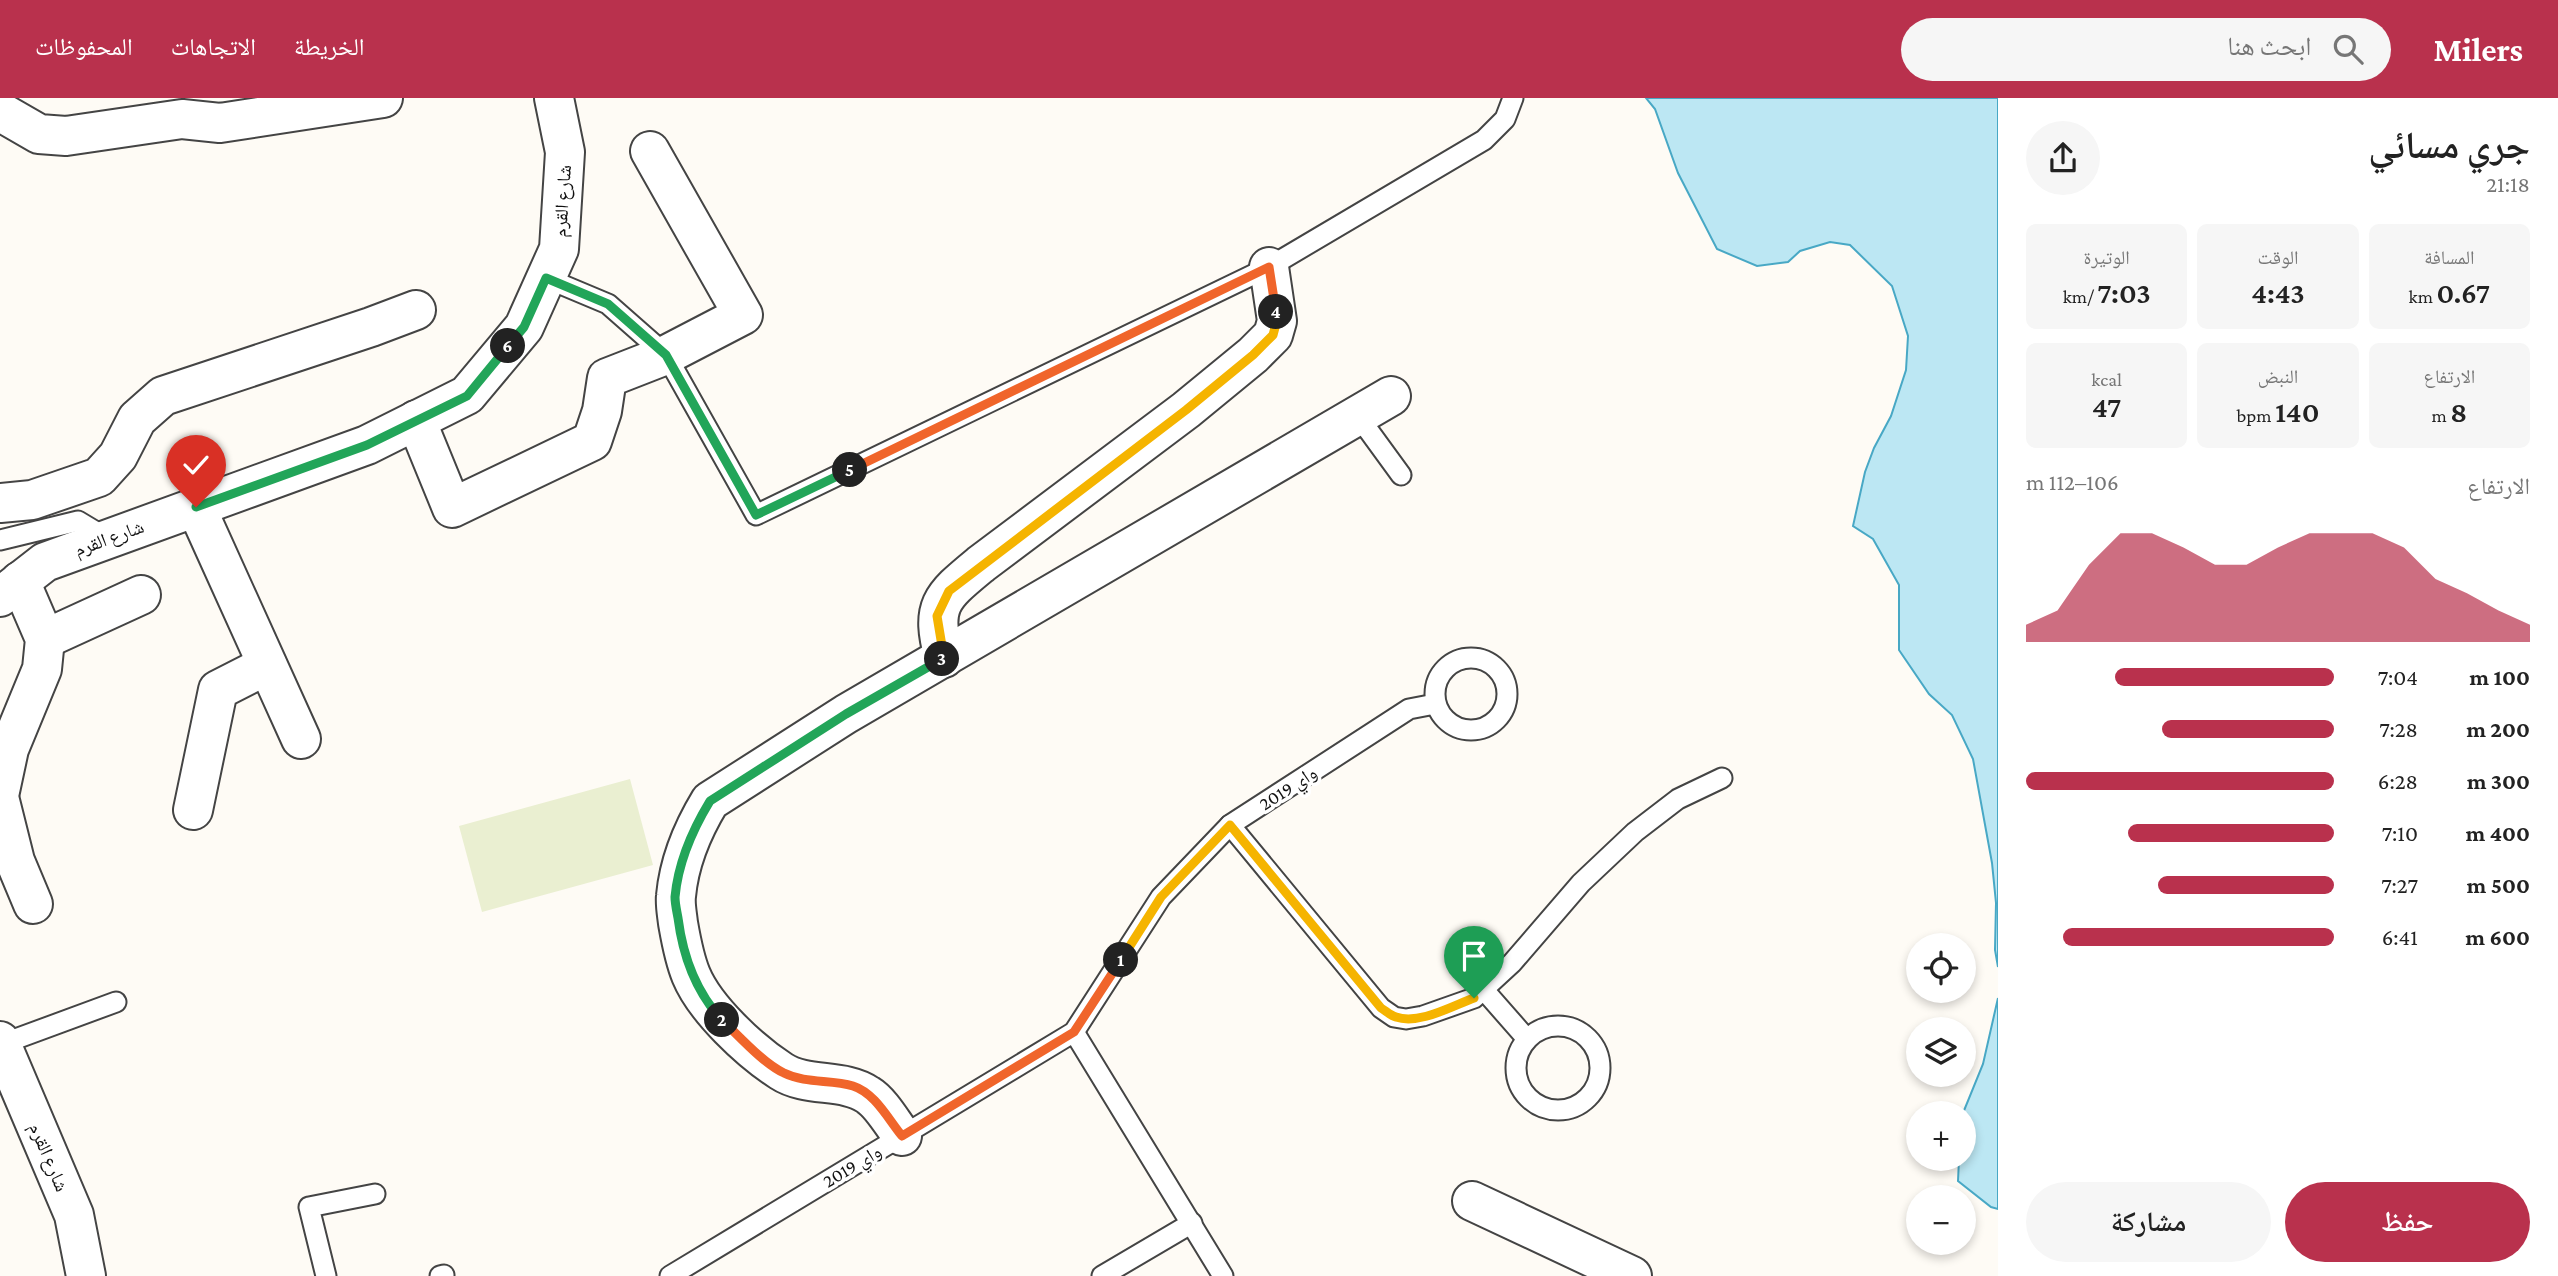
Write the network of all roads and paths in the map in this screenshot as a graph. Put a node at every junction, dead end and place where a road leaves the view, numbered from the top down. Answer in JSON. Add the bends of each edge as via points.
{"nodes":[{"id":1,"x":383,"y":98,"type":"edge"},
{"id":2,"x":554,"y":98,"type":"edge"},
{"id":3,"x":1513,"y":98,"type":"edge"},
{"id":4,"x":7,"y":110,"type":"edge"},
{"id":5,"x":650,"y":151,"type":"dead end"},
{"id":6,"x":1269,"y":267,"type":"junction"},
{"id":7,"x":546,"y":278,"type":"junction"},
{"id":8,"x":416,"y":310,"type":"dead end"},
{"id":9,"x":666,"y":355,"type":"junction"},
{"id":10,"x":1391,"y":396,"type":"dead end"},
{"id":11,"x":1358,"y":416,"type":"junction"},
{"id":12,"x":416,"y":420,"type":"junction"},
{"id":13,"x":1401,"y":475,"type":"dead end"},
{"id":14,"x":0,"y":503,"type":"edge"},
{"id":15,"x":196,"y":507,"type":"junction"},
{"id":16,"x":108,"y":539,"type":"junction"},
{"id":17,"x":0,"y":540,"type":"edge"},
{"id":18,"x":10,"y":589,"type":"edge"},
{"id":19,"x":141,"y":595,"type":"dead end"},
{"id":20,"x":46,"y":639,"type":"junction"},
{"id":21,"x":944,"y":658,"type":"junction"},
{"id":22,"x":267,"y":665,"type":"junction"},
{"id":23,"x":1435,"y":704,"type":"dead end"},
{"id":24,"x":301,"y":739,"type":"dead end"},
{"id":25,"x":1723,"y":778,"type":"dead end"},
{"id":26,"x":0,"y":791,"type":"edge"},
{"id":27,"x":0,"y":800,"type":"edge"},
{"id":28,"x":193,"y":810,"type":"dead end"},
{"id":29,"x":1230,"y":825,"type":"junction"},
{"id":30,"x":33,"y":904,"type":"dead end"},
{"id":31,"x":1484,"y":990,"type":"junction"},
{"id":32,"x":116,"y":1002,"type":"dead end"},
{"id":33,"x":1074,"y":1032,"type":"junction"},
{"id":34,"x":1527,"y":1039,"type":"junction"},
{"id":35,"x":1,"y":1043,"type":"edge"},
{"id":36,"x":902,"y":1136,"type":"junction"},
{"id":37,"x":375,"y":1194,"type":"dead end"},
{"id":38,"x":1472,"y":1200,"type":"dead end"},
{"id":39,"x":1192,"y":1223,"type":"junction"},
{"id":40,"x":86,"y":1276,"type":"edge"},
{"id":41,"x":326,"y":1276,"type":"edge"},
{"id":42,"x":670,"y":1276,"type":"edge"},
{"id":43,"x":1102,"y":1276,"type":"edge"},
{"id":44,"x":1223,"y":1276,"type":"edge"},
{"id":45,"x":1632,"y":1276,"type":"edge"}],
"edges":[{"from":1,"to":4,"type":"street","via":[[220,123],[182,119],[66,136],[39,134]]},
{"from":2,"to":7,"type":"street","name":"شارع القرم","via":[[565,152],[559,249]]},
{"from":3,"to":6,"type":"lane","via":[[1505,119],[1484,140]]},
{"from":5,"to":9,"type":"street","via":[[743,315]]},
{"from":6,"to":9,"type":"lane","via":[[756,515]]},
{"from":6,"to":21,"type":"street","via":[[1277,320],[1273,335],[1186,410],[949,591],[937,616]]},
{"from":7,"to":9,"type":"lane","via":[[608,304]]},
{"from":7,"to":12,"type":"street","name":"شارع القرم","via":[[524,327],[467,396]]},
{"from":8,"to":14,"type":"street","via":[[163,396],[137,419],[118,456],[99,477],[32,499]]},
{"from":9,"to":12,"type":"street","via":[[607,378],[603,411],[592,441],[452,508]]},
{"from":10,"to":11,"type":"street"},
{"from":11,"to":13,"type":"lane"},
{"from":11,"to":21,"type":"street"},
{"from":12,"to":15,"type":"street","name":"شارع القرم","via":[[367,445]]},
{"from":15,"to":16,"type":"street","name":"شارع القرم"},
{"from":15,"to":22,"type":"street"},
{"from":16,"to":17,"type":"lane","via":[[78,521]]},
{"from":16,"to":18,"type":"street","name":"شارع القرم","via":[[45,562]]},
{"from":18,"to":20,"type":"street"},
{"from":19,"to":20,"type":"street"},
{"from":20,"to":26,"type":"street","via":[[42,669],[9,749]]},
{"from":21,"to":36,"type":"street","via":[[710,801],[697,821],[675,898],[691,976],[719,1018],[784,1073],[853,1086],[871,1096]]},
{"from":22,"to":24,"type":"street"},
{"from":22,"to":28,"type":"street","via":[[218,690]]},
{"from":23,"to":29,"type":"lane","name":"واي 2019","via":[[1409,709]]},
{"from":25,"to":31,"type":"lane","via":[[1678,799],[1635,832],[1581,883]]},
{"from":27,"to":30,"type":"street","via":[[15,860]]},
{"from":29,"to":31,"type":"lane","via":[[1381,1008],[1394,1017],[1423,1016]]},
{"from":29,"to":33,"type":"lane","name":"واي 2019","via":[[1161,897]]},
{"from":31,"to":34,"type":"lane"},
{"from":32,"to":35,"type":"lane"},
{"from":33,"to":36,"type":"lane","name":"واي 2019"},
{"from":33,"to":39,"type":"lane"},
{"from":34,"to":34,"type":"lane","via":[[1519,1052],[1517,1080],[1533,1103],[1545,1109],[1572,1109],[1593,1093],[1601,1067],[1591,1041],[1567,1026],[1552,1026]]},
{"from":35,"to":40,"type":"street","name":"شارع القرم","via":[[74,1215]]},
{"from":36,"to":42,"type":"lane","name":"واي 2019"},
{"from":37,"to":41,"type":"lane","via":[[309,1207]]},
{"from":38,"to":45,"type":"street"},
{"from":39,"to":43,"type":"lane"},
{"from":39,"to":44,"type":"lane"}]}
